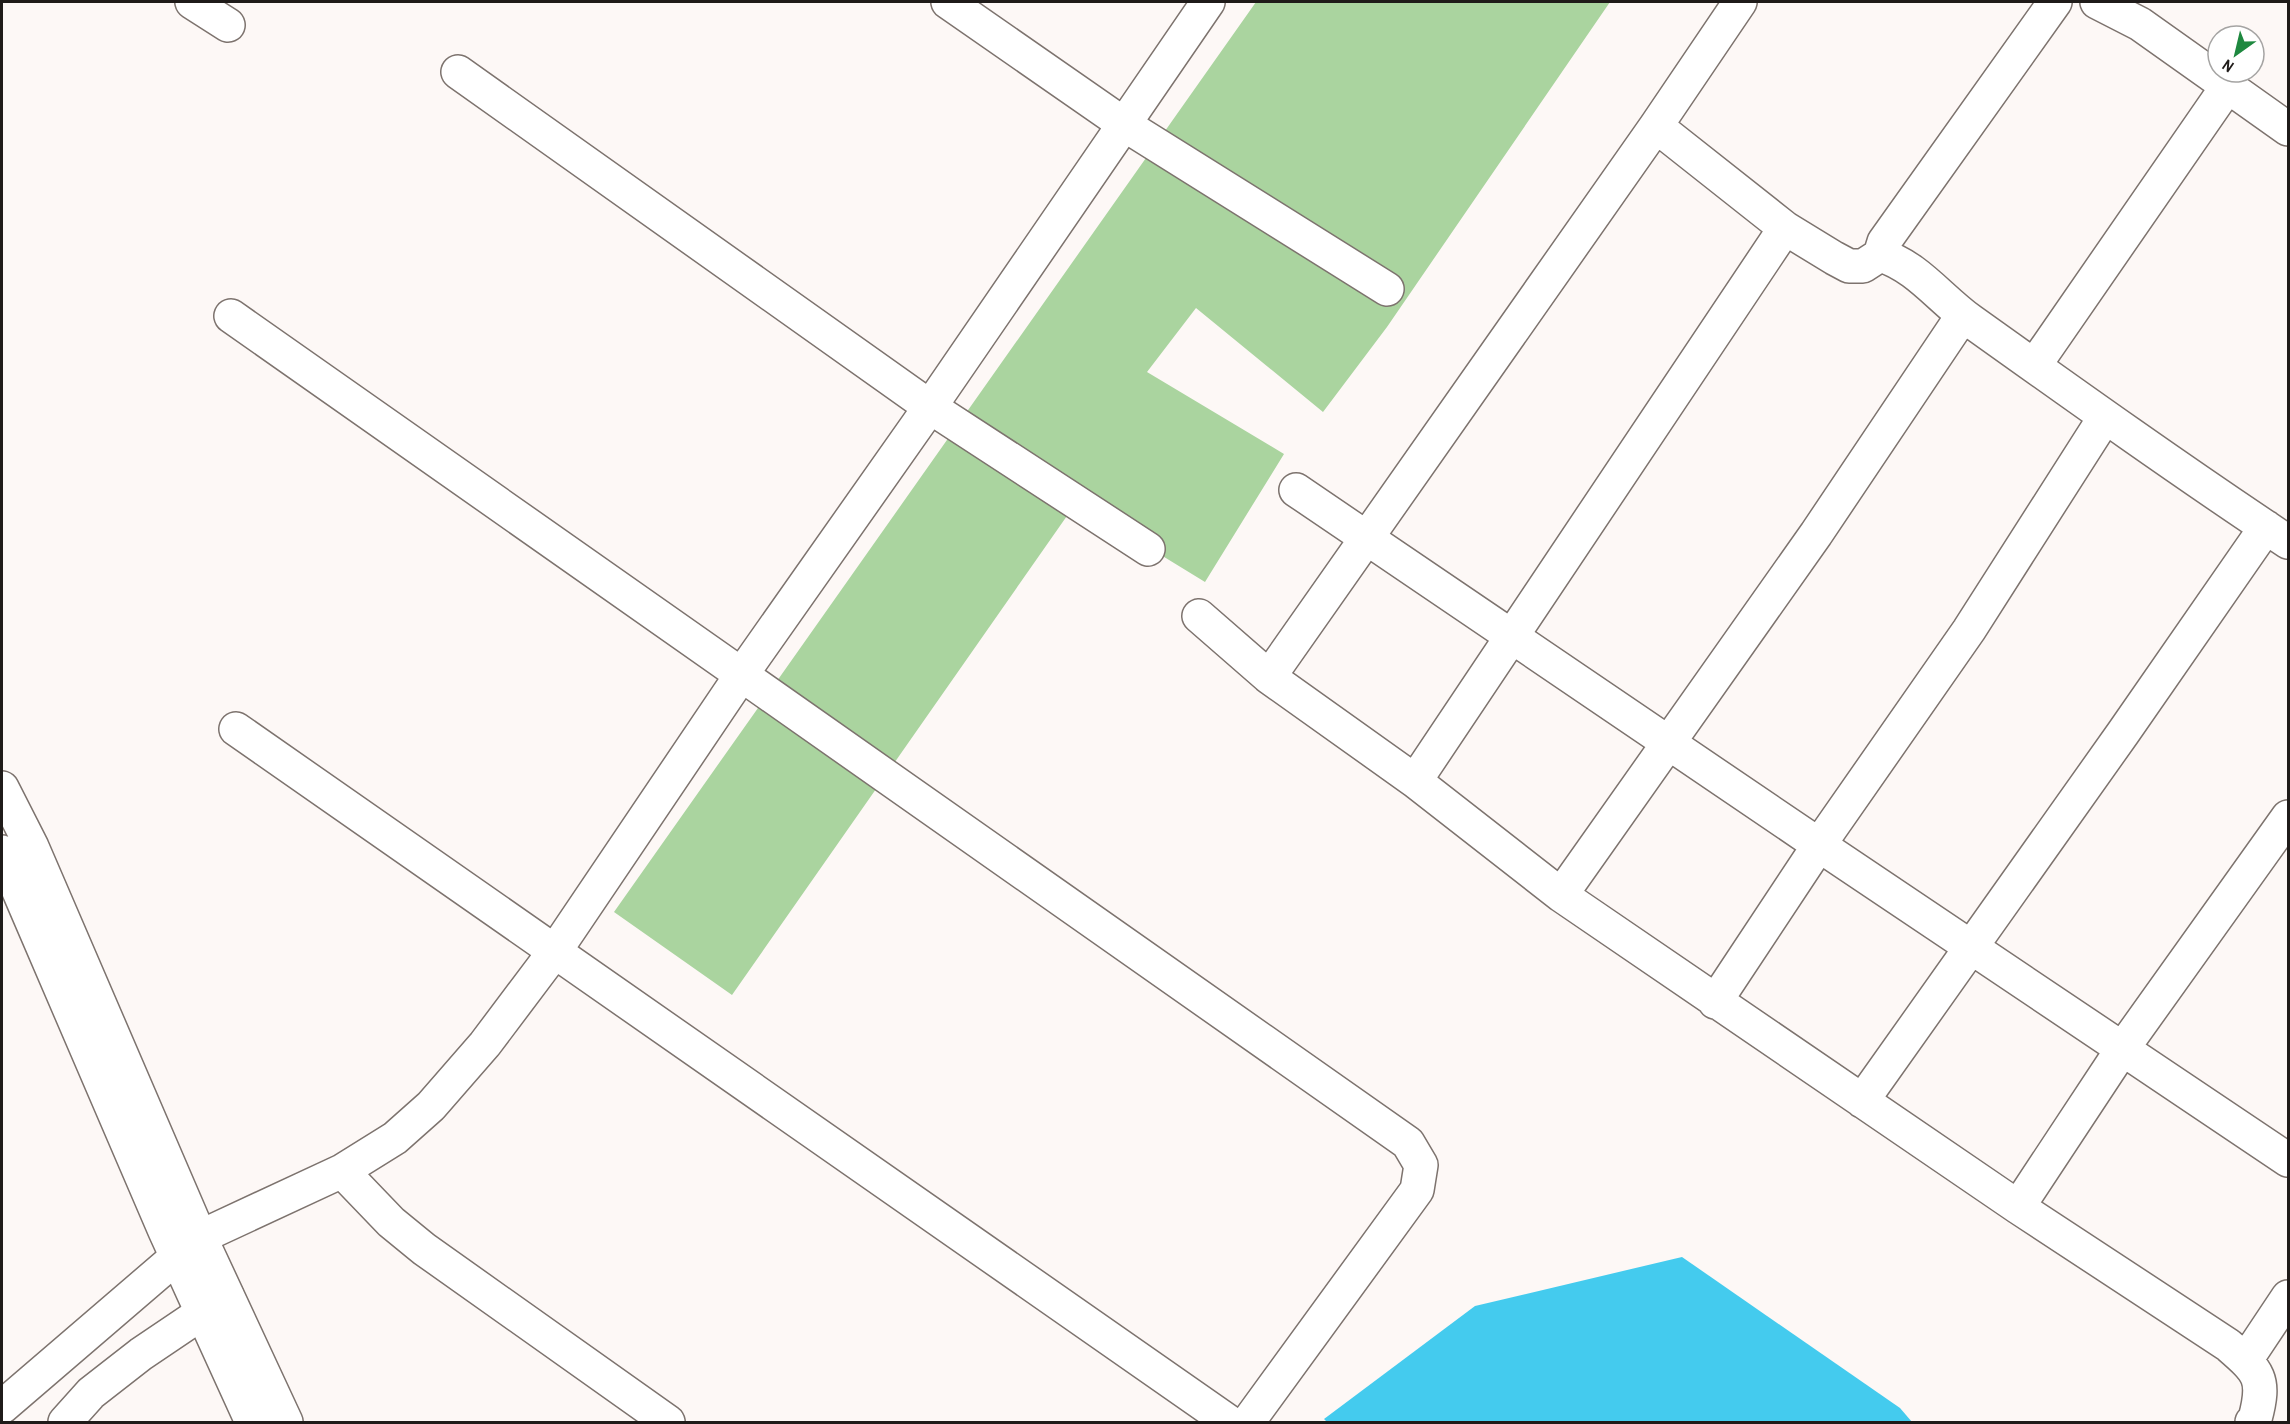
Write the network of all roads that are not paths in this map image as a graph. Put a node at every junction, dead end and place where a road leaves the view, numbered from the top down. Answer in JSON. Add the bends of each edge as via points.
{"nodes":[{"id":1,"x":192,"y":2,"type":"edge"},
{"id":2,"x":948,"y":2,"type":"edge"},
{"id":3,"x":1208,"y":2,"type":"edge"},
{"id":4,"x":1740,"y":2,"type":"edge"},
{"id":5,"x":2055,"y":2,"type":"edge"},
{"id":6,"x":2097,"y":2,"type":"edge"},
{"id":7,"x":228,"y":25,"type":"dead end"},
{"id":8,"x":458,"y":72,"type":"dead end"},
{"id":9,"x":2227,"y":87,"type":"junction"},
{"id":10,"x":1125,"y":125,"type":"junction"},
{"id":11,"x":1656,"y":126,"type":"junction"},
{"id":12,"x":2289,"y":129,"type":"edge"},
{"id":13,"x":1785,"y":228,"type":"junction"},
{"id":14,"x":1880,"y":255,"type":"junction"},
{"id":15,"x":1388,"y":289,"type":"dead end"},
{"id":16,"x":1963,"y":315,"type":"junction"},
{"id":17,"x":231,"y":316,"type":"dead end"},
{"id":18,"x":2034,"y":366,"type":"junction"},
{"id":19,"x":930,"y":407,"type":"junction"},
{"id":20,"x":2105,"y":417,"type":"junction"},
{"id":21,"x":1296,"y":490,"type":"dead end"},
{"id":22,"x":2277,"y":535,"type":"edge"},
{"id":23,"x":1367,"y":538,"type":"junction"},
{"id":24,"x":1148,"y":549,"type":"dead end"},
{"id":25,"x":1199,"y":616,"type":"dead end"},
{"id":26,"x":1512,"y":636,"type":"junction"},
{"id":27,"x":742,"y":674,"type":"junction"},
{"id":28,"x":1269,"y":677,"type":"junction"},
{"id":29,"x":236,"y":729,"type":"dead end"},
{"id":30,"x":1669,"y":742,"type":"junction"},
{"id":31,"x":1415,"y":781,"type":"junction"},
{"id":32,"x":2,"y":788,"type":"edge"},
{"id":33,"x":2289,"y":817,"type":"edge"},
{"id":34,"x":1819,"y":845,"type":"junction"},
{"id":35,"x":2,"y":852,"type":"edge"},
{"id":36,"x":1561,"y":895,"type":"junction"},
{"id":37,"x":40,"y":902,"type":"junction"},
{"id":38,"x":1970,"y":946,"type":"junction"},
{"id":39,"x":555,"y":951,"type":"junction"},
{"id":40,"x":1715,"y":1002,"type":"junction"},
{"id":41,"x":2123,"y":1048,"type":"junction"},
{"id":42,"x":1862,"y":1101,"type":"junction"},
{"id":43,"x":2289,"y":1160,"type":"edge"},
{"id":44,"x":342,"y":1171,"type":"junction"},
{"id":45,"x":2018,"y":1207,"type":"junction"},
{"id":46,"x":189,"y":1246,"type":"junction"},
{"id":47,"x":2289,"y":1297,"type":"edge"},
{"id":48,"x":215,"y":1304,"type":"junction"},
{"id":49,"x":2246,"y":1360,"type":"junction"},
{"id":50,"x":2,"y":1407,"type":"edge"},
{"id":51,"x":65,"y":1422,"type":"edge"},
{"id":52,"x":252,"y":1422,"type":"edge"},
{"id":53,"x":286,"y":1422,"type":"edge"},
{"id":54,"x":668,"y":1422,"type":"edge"},
{"id":55,"x":1229,"y":1422,"type":"edge"},
{"id":56,"x":1248,"y":1422,"type":"edge"},
{"id":57,"x":2252,"y":1422,"type":"edge"}],
"edges":[{"from":1,"to":7,"type":"street"},
{"from":2,"to":10,"type":"street"},
{"from":3,"to":10,"type":"street"},
{"from":4,"to":11,"type":"street"},
{"from":5,"to":14,"type":"street","via":[[1884,242]]},
{"from":6,"to":9,"type":"street","via":[[2140,24]]},
{"from":8,"to":19,"type":"street"},
{"from":9,"to":12,"type":"street"},
{"from":9,"to":18,"type":"street"},
{"from":10,"to":15,"type":"street"},
{"from":10,"to":19,"type":"street"},
{"from":11,"to":13,"type":"street"},
{"from":11,"to":23,"type":"street"},
{"from":13,"to":14,"type":"street","via":[[1849,266],[1863,266]]},
{"from":13,"to":26,"type":"street"},
{"from":14,"to":16,"type":"street","via":[[1903,263]]},
{"from":16,"to":18,"type":"street"},
{"from":16,"to":30,"type":"street","via":[[1816,534]]},
{"from":17,"to":27,"type":"street"},
{"from":18,"to":20,"type":"street"},
{"from":19,"to":24,"type":"street"},
{"from":19,"to":27,"type":"street"},
{"from":20,"to":22,"type":"street"},
{"from":20,"to":34,"type":"street","via":[[1969,630]]},
{"from":21,"to":23,"type":"street"},
{"from":22,"to":38,"type":"street","via":[[2123,733]]},
{"from":23,"to":26,"type":"street"},
{"from":23,"to":28,"type":"street"},
{"from":25,"to":28,"type":"street"},
{"from":26,"to":30,"type":"street"},
{"from":26,"to":31,"type":"street"},
{"from":27,"to":39,"type":"street"},
{"from":27,"to":56,"type":"street","via":[[1408,1143],[1421,1165],[1416,1190]]},
{"from":28,"to":31,"type":"street"},
{"from":29,"to":39,"type":"street"},
{"from":30,"to":34,"type":"street"},
{"from":30,"to":36,"type":"street"},
{"from":31,"to":36,"type":"street"},
{"from":32,"to":37,"type":"street","via":[[32,847]]},
{"from":33,"to":41,"type":"street"},
{"from":34,"to":38,"type":"street"},
{"from":34,"to":40,"type":"street"},
{"from":35,"to":37,"type":"street"},
{"from":36,"to":40,"type":"street"},
{"from":37,"to":46,"type":"street"},
{"from":38,"to":41,"type":"street"},
{"from":38,"to":42,"type":"street"},
{"from":39,"to":44,"type":"street","via":[[485,1044],[431,1106],[395,1138]]},
{"from":39,"to":55,"type":"street"},
{"from":40,"to":42,"type":"street"},
{"from":41,"to":43,"type":"street"},
{"from":41,"to":45,"type":"street"},
{"from":42,"to":45,"type":"street"},
{"from":44,"to":46,"type":"street"},
{"from":44,"to":54,"type":"street","via":[[391,1222],[424,1249]]},
{"from":45,"to":49,"type":"street"},
{"from":46,"to":48,"type":"street"},
{"from":46,"to":50,"type":"street"},
{"from":47,"to":49,"type":"street"},
{"from":48,"to":51,"type":"street","via":[[91,1393]]},
{"from":48,"to":52,"type":"street"},
{"from":48,"to":53,"type":"street"},
{"from":49,"to":57,"type":"street","via":[[2262,1387]]}]}
